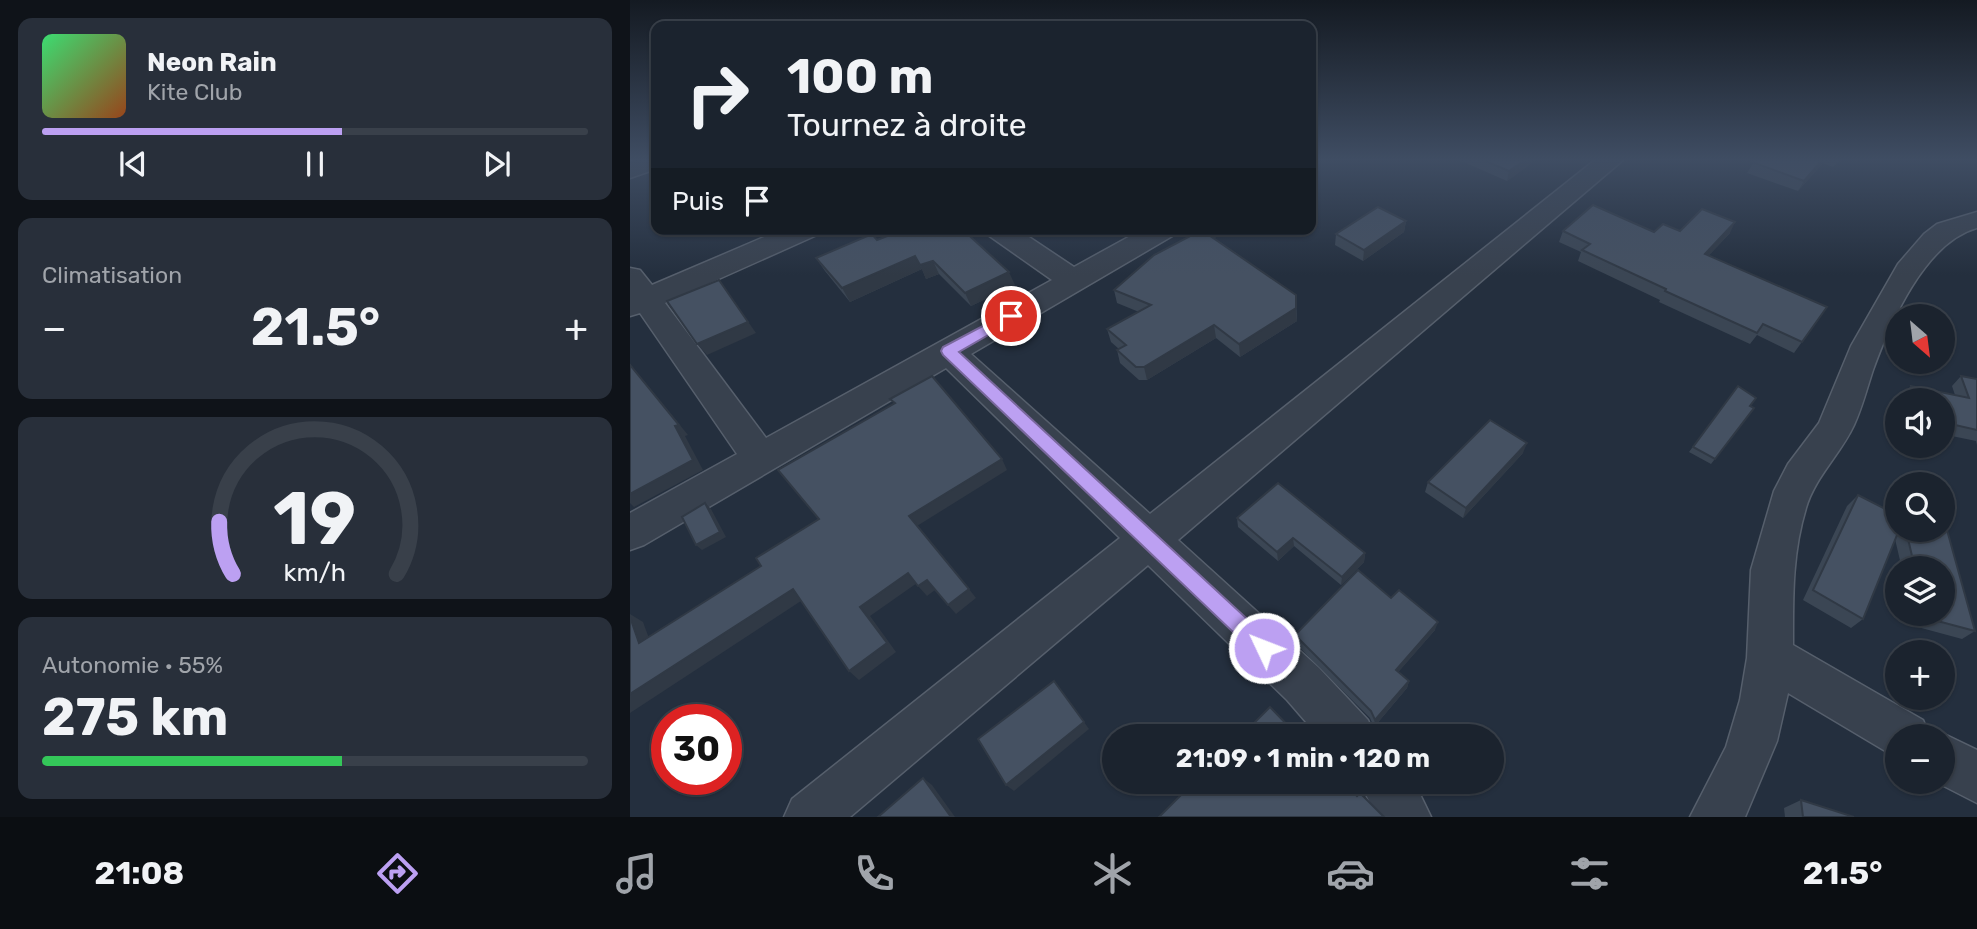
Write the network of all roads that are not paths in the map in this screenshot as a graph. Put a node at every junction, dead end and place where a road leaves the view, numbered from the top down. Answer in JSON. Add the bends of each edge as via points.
{"nodes":[{"id":1,"x":1564,"y":198,"type":"edge"},
{"id":2,"x":1977,"y":220,"type":"edge"},
{"id":3,"x":791,"y":235,"type":"edge"},
{"id":4,"x":1007,"y":235,"type":"edge"},
{"id":5,"x":1154,"y":235,"type":"edge"},
{"id":6,"x":1073,"y":281,"type":"junction"},
{"id":7,"x":635,"y":294,"type":"edge"},
{"id":8,"x":948,"y":351,"type":"junction"},
{"id":9,"x":760,"y":457,"type":"junction"},
{"id":10,"x":630,"y":533,"type":"edge"},
{"id":11,"x":1147,"y":538,"type":"junction"},
{"id":12,"x":1770,"y":657,"type":"junction"},
{"id":13,"x":1339,"y":724,"type":"edge"},
{"id":14,"x":1885,"y":725,"type":"edge"},
{"id":15,"x":1955,"y":765,"type":"edge"},
{"id":16,"x":1977,"y":778,"type":"edge"},
{"id":17,"x":1392,"y":794,"type":"edge"},
{"id":18,"x":810,"y":817,"type":"edge"},
{"id":19,"x":1405,"y":817,"type":"edge"},
{"id":20,"x":1716,"y":817,"type":"edge"}],
"edges":[{"from":1,"to":11,"type":"street"},
{"from":2,"to":12,"type":"street","via":[[1937,238],[1900,283],[1860,361],[1828,443],[1797,482],[1773,562]]},
{"from":3,"to":7,"type":"street"},
{"from":4,"to":6,"type":"street"},
{"from":5,"to":6,"type":"street"},
{"from":6,"to":8,"type":"street"},
{"from":7,"to":9,"type":"street"},
{"from":8,"to":9,"type":"street"},
{"from":8,"to":11,"type":"street"},
{"from":9,"to":10,"type":"street"},
{"from":11,"to":13,"type":"street","via":[[1303,684]]},
{"from":11,"to":18,"type":"street"},
{"from":12,"to":14,"type":"street"},
{"from":12,"to":20,"type":"street","via":[[1753,745]]},
{"from":15,"to":16,"type":"street"},
{"from":17,"to":19,"type":"street"}]}
